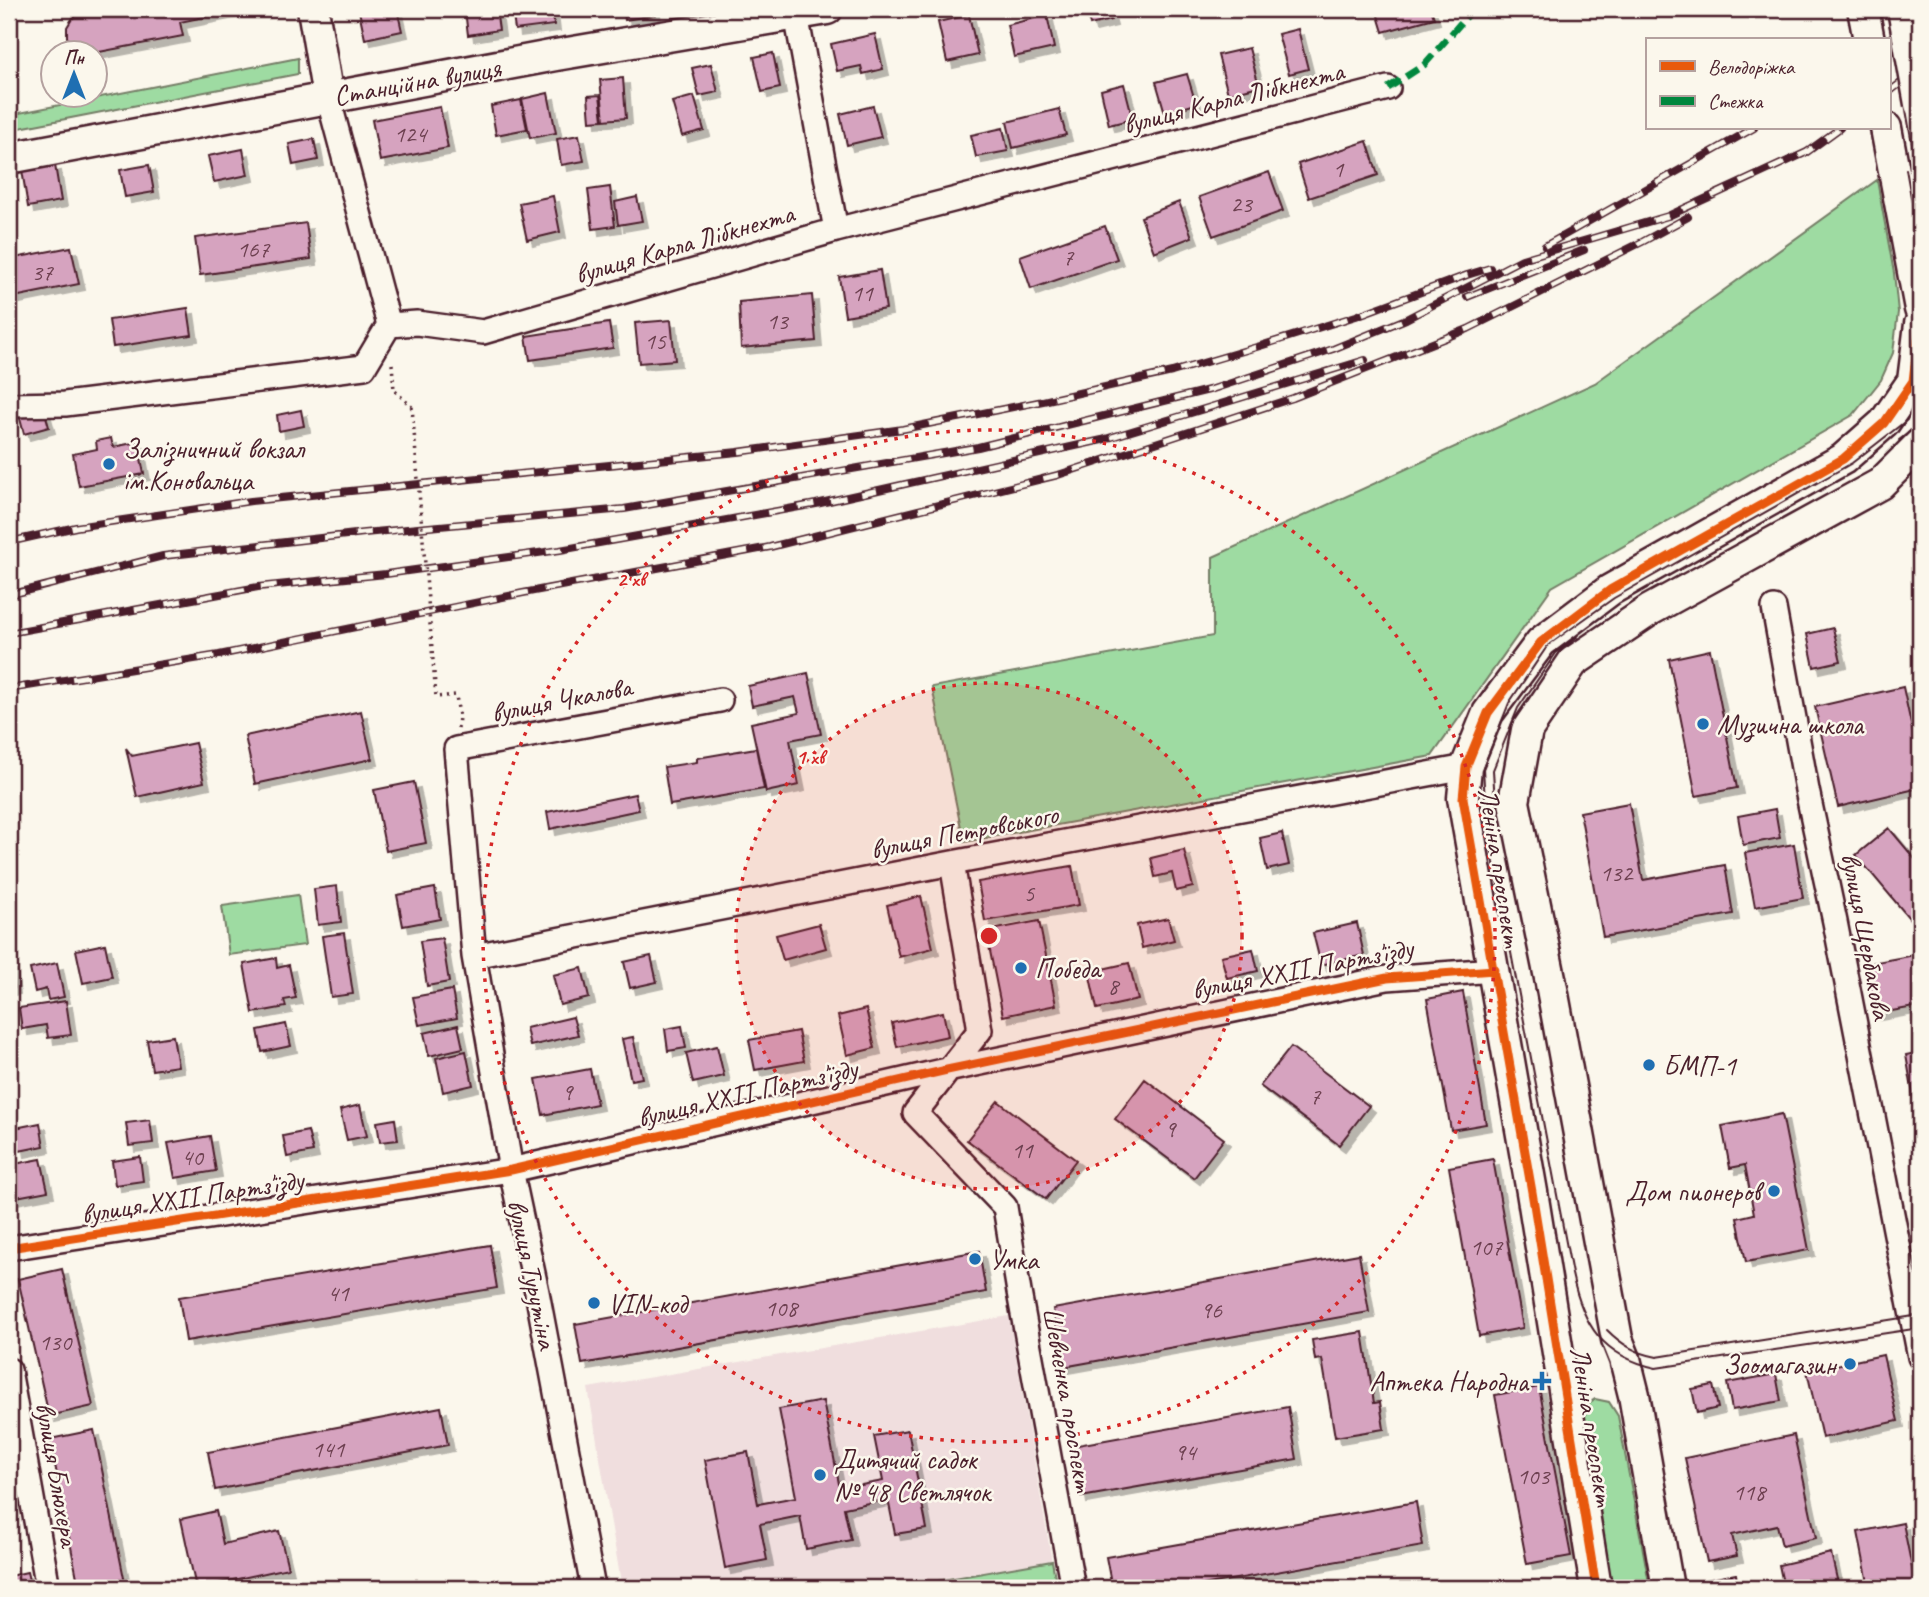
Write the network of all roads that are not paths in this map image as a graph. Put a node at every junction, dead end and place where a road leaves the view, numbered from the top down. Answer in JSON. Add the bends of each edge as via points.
{"nodes":[{"id":1,"x":313,"y":9,"type":"edge"},
{"id":2,"x":827,"y":9,"type":"edge"},
{"id":3,"x":1863,"y":9,"type":"edge"},
{"id":4,"x":1903,"y":9,"type":"edge"},
{"id":5,"x":796,"y":12,"type":"edge"},
{"id":6,"x":1869,"y":38,"type":"edge"},
{"id":7,"x":1388,"y":88,"type":"dead end"},
{"id":8,"x":328,"y":97,"type":"junction"},
{"id":9,"x":1920,"y":104,"type":"edge"},
{"id":10,"x":1886,"y":130,"type":"edge"},
{"id":11,"x":9,"y":158,"type":"edge"},
{"id":12,"x":836,"y":230,"type":"junction"},
{"id":13,"x":1920,"y":309,"type":"edge"},
{"id":14,"x":1920,"y":324,"type":"edge"},
{"id":15,"x":389,"y":326,"type":"junction"},
{"id":16,"x":9,"y":405,"type":"edge"},
{"id":17,"x":1920,"y":444,"type":"edge"},
{"id":18,"x":1774,"y":608,"type":"dead end"},
{"id":19,"x":720,"y":700,"type":"dead end"},
{"id":20,"x":1466,"y":768,"type":"junction"},
{"id":21,"x":458,"y":793,"type":"joint"},
{"id":22,"x":952,"y":863,"type":"junction"},
{"id":23,"x":474,"y":956,"type":"junction"},
{"id":24,"x":1494,"y":970,"type":"junction"},
{"id":25,"x":947,"y":1070,"type":"junction"},
{"id":26,"x":511,"y":1170,"type":"junction"},
{"id":27,"x":9,"y":1248,"type":"edge"},
{"id":28,"x":1920,"y":1357,"type":"edge"},
{"id":29,"x":9,"y":1370,"type":"edge"},
{"id":30,"x":48,"y":1588,"type":"edge"},
{"id":31,"x":593,"y":1588,"type":"edge"},
{"id":32,"x":1073,"y":1588,"type":"edge"},
{"id":33,"x":1596,"y":1588,"type":"edge"},
{"id":34,"x":1668,"y":1588,"type":"edge"}],
"edges":[{"from":1,"to":8,"type":"street"},
{"from":2,"to":5,"type":"street","name":"Станційна вулиця"},
{"from":3,"to":6,"type":"street"},
{"from":4,"to":9,"type":"street","bridge":true},
{"from":5,"to":8,"type":"street","name":"Станційна вулиця"},
{"from":5,"to":12,"type":"street"},
{"from":7,"to":12,"type":"street","name":"вулиця Карла Лібкнехта"},
{"from":8,"to":11,"type":"street","name":"Станційна вулиця"},
{"from":8,"to":15,"type":"street"},
{"from":10,"to":13,"type":"street"},
{"from":12,"to":15,"type":"street","name":"вулиця Карла Лібкнехта","via":[[483,332],[417,323]]},
{"from":14,"to":20,"type":"street","name":"Леніна проспект","via":[[1913,381],[1884,423],[1843,459],[1610,590],[1541,642],[1488,713]]},
{"from":15,"to":16,"type":"street","via":[[364,367],[65,404]]},
{"from":17,"to":34,"type":"street","name":"Леніна проспект","via":[[1880,484],[1650,610],[1573,662],[1527,730],[1514,802],[1617,1339],[1634,1395]]},
{"from":18,"to":28,"type":"street","name":"вулиця Щербакова"},
{"from":19,"to":21,"type":"street","name":"вулиця Чкалова","via":[[456,749]]},
{"from":20,"to":22,"type":"street","name":"вулиця Петровського"},
{"from":20,"to":24,"type":"street","name":"Леніна проспект","via":[[1463,798]]},
{"from":21,"to":23,"type":"street","name":"вулиця Турутіна"},
{"from":22,"to":23,"type":"street","name":"вулиця Петровського"},
{"from":22,"to":25,"type":"street","name":"Шевченка проспект","via":[[980,1030]]},
{"from":23,"to":26,"type":"street","name":"вулиця Турутіна"},
{"from":24,"to":25,"type":"street","name":"вулиця XXII Партз'їзду","via":[[1387,978]]},
{"from":24,"to":33,"type":"street","name":"Леніна проспект"},
{"from":25,"to":26,"type":"street","name":"вулиця XXII Партз'їзду"},
{"from":25,"to":32,"type":"street","name":"Шевченка проспект","via":[[915,1112],[1005,1207]]},
{"from":26,"to":27,"type":"street","name":"вулиця XXII Партз'їзду"},
{"from":26,"to":31,"type":"street","name":"вулиця Турутіна"},
{"from":29,"to":30,"type":"street","name":"вулиця Блюхера"}]}
